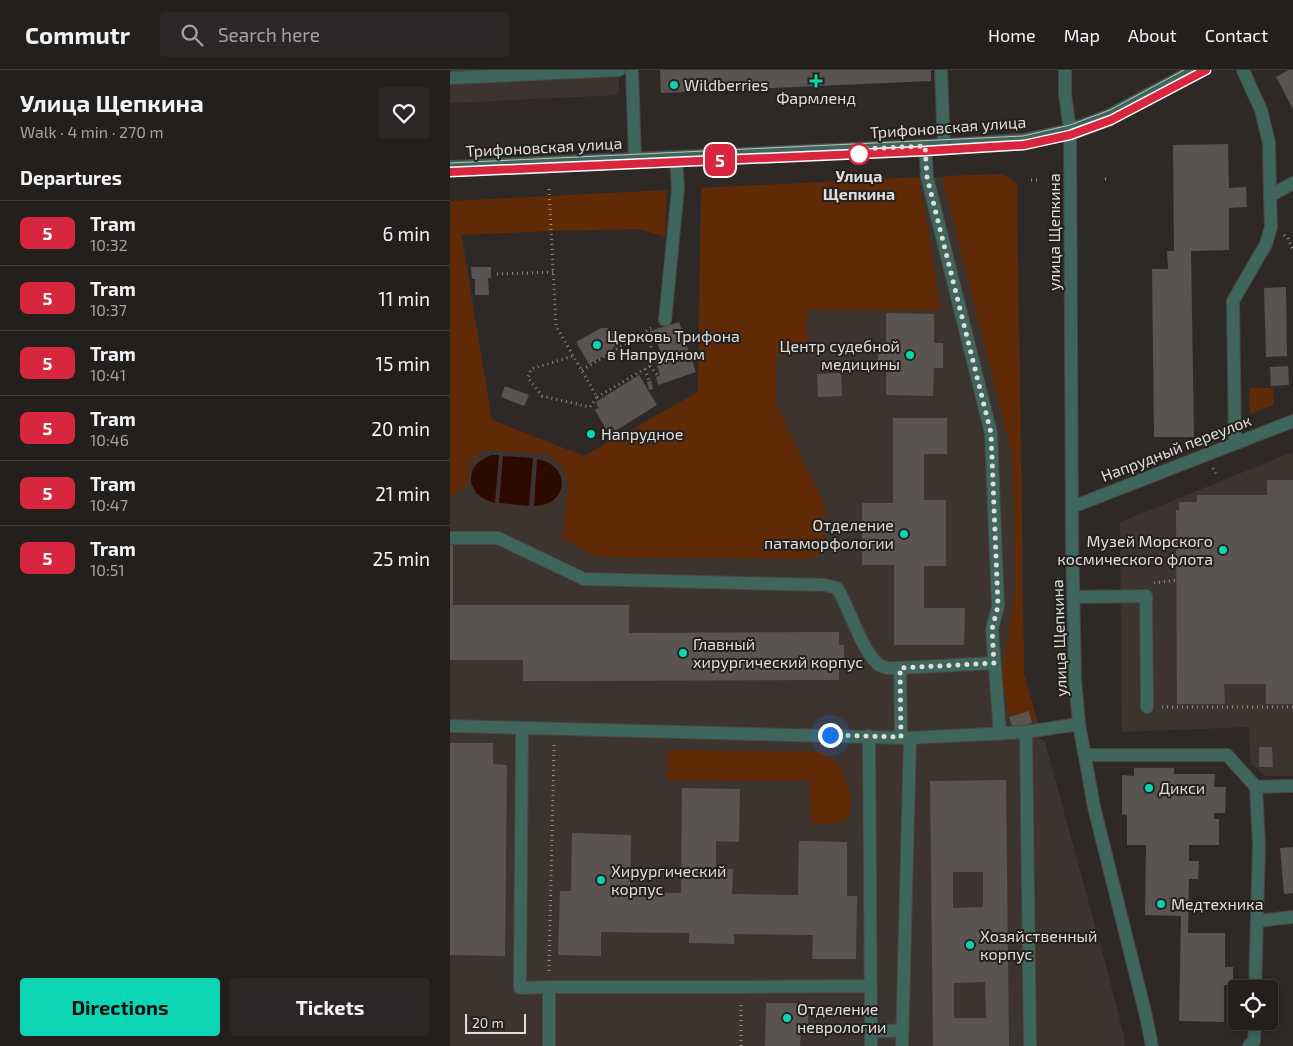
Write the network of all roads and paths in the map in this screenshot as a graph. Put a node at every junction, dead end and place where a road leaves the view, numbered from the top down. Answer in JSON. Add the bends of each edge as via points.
{"nodes":[{"id":1,"x":619,"y":70,"type":"edge"},
{"id":2,"x":632,"y":70,"type":"edge"},
{"id":3,"x":941,"y":70,"type":"edge"},
{"id":4,"x":1065,"y":70,"type":"edge"},
{"id":5,"x":1194,"y":70,"type":"edge"},
{"id":6,"x":1244,"y":70,"type":"edge"},
{"id":7,"x":450,"y":78,"type":"edge"},
{"id":8,"x":1070,"y":130,"type":"junction"},
{"id":9,"x":925,"y":146,"type":"junction"},
{"id":10,"x":944,"y":146,"type":"junction"},
{"id":11,"x":676,"y":157,"type":"junction"},
{"id":12,"x":635,"y":159,"type":"junction"},
{"id":13,"x":450,"y":167,"type":"edge"},
{"id":14,"x":1105,"y":179,"type":"dead end"},
{"id":15,"x":1110,"y":179,"type":"dead end"},
{"id":16,"x":1030,"y":180,"type":"dead end"},
{"id":17,"x":1037,"y":180,"type":"dead end"},
{"id":18,"x":1293,"y":183,"type":"edge"},
{"id":19,"x":549,"y":189,"type":"dead end"},
{"id":20,"x":1270,"y":196,"type":"junction"},
{"id":21,"x":553,"y":272,"type":"junction"},
{"id":22,"x":497,"y":274,"type":"dead end"},
{"id":23,"x":664,"y":320,"type":"dead end"},
{"id":24,"x":653,"y":334,"type":"junction"},
{"id":25,"x":629,"y":341,"type":"junction"},
{"id":26,"x":573,"y":356,"type":"junction"},
{"id":27,"x":650,"y":366,"type":"junction"},
{"id":28,"x":645,"y":369,"type":"junction"},
{"id":29,"x":582,"y":370,"type":"junction"},
{"id":30,"x":658,"y":376,"type":"dead end"},
{"id":31,"x":649,"y":381,"type":"dead end"},
{"id":32,"x":597,"y":397,"type":"junction"},
{"id":33,"x":1293,"y":421,"type":"edge"},
{"id":34,"x":1235,"y":443,"type":"junction"},
{"id":35,"x":1072,"y":507,"type":"junction"},
{"id":36,"x":450,"y":538,"type":"edge"},
{"id":37,"x":1073,"y":597,"type":"junction"},
{"id":38,"x":994,"y":663,"type":"junction"},
{"id":39,"x":900,"y":668,"type":"junction"},
{"id":40,"x":1147,"y":707,"type":"joint"},
{"id":41,"x":1293,"y":707,"type":"edge"},
{"id":42,"x":1079,"y":724,"type":"junction"},
{"id":43,"x":450,"y":726,"type":"edge"},
{"id":44,"x":522,"y":728,"type":"junction"},
{"id":45,"x":554,"y":728,"type":"junction"},
{"id":46,"x":1026,"y":732,"type":"junction"},
{"id":47,"x":1000,"y":734,"type":"junction"},
{"id":48,"x":869,"y":736,"type":"junction"},
{"id":49,"x":906,"y":737,"type":"junction"},
{"id":50,"x":1084,"y":755,"type":"junction"},
{"id":51,"x":1256,"y":786,"type":"junction"},
{"id":52,"x":1293,"y":786,"type":"edge"},
{"id":53,"x":1293,"y":917,"type":"edge"},
{"id":54,"x":1257,"y":921,"type":"junction"},
{"id":55,"x":1256,"y":980,"type":"edge"},
{"id":56,"x":549,"y":986,"type":"junction"},
{"id":57,"x":871,"y":986,"type":"junction"},
{"id":58,"x":741,"y":987,"type":"junction"},
{"id":59,"x":902,"y":1030,"type":"junction"},
{"id":60,"x":1255,"y":1030,"type":"edge"},
{"id":61,"x":871,"y":1032,"type":"junction"},
{"id":62,"x":549,"y":1046,"type":"edge"},
{"id":63,"x":741,"y":1046,"type":"edge"},
{"id":64,"x":871,"y":1046,"type":"edge"},
{"id":65,"x":902,"y":1046,"type":"edge"},
{"id":66,"x":1030,"y":1046,"type":"edge"},
{"id":67,"x":1152,"y":1046,"type":"edge"},
{"id":68,"x":1249,"y":1046,"type":"edge"}],
"edges":[{"from":1,"to":7,"type":"street"},
{"from":2,"to":12,"type":"street"},
{"from":3,"to":10,"type":"street"},
{"from":4,"to":8,"type":"street","name":"улица Щепкина"},
{"from":5,"to":8,"type":"street","name":"Трифоновская улица","via":[[1110,115]]},
{"from":6,"to":20,"type":"street","via":[[1261,110],[1269,143]]},
{"from":8,"to":10,"type":"street","name":"Трифоновская улица","via":[[1023,140]]},
{"from":8,"to":35,"type":"street","name":"улица Щепкина"},
{"from":9,"to":10,"type":"street","name":"Трифоновская улица"},
{"from":9,"to":11,"type":"street","name":"Трифоновская улица"},
{"from":9,"to":38,"type":"street","via":[[927,177],[991,433],[998,606],[992,629]]},
{"from":11,"to":12,"type":"street","name":"Трифоновская улица"},
{"from":11,"to":23,"type":"street","via":[[678,189]]},
{"from":12,"to":13,"type":"street","name":"Трифоновская улица"},
{"from":14,"to":15,"type":"path"},
{"from":16,"to":17,"type":"path"},
{"from":18,"to":20,"type":"street"},
{"from":19,"to":21,"type":"path"},
{"from":20,"to":34,"type":"street","via":[[1271,227],[1266,244],[1233,301]]},
{"from":21,"to":22,"type":"path"},
{"from":21,"to":26,"type":"path","via":[[556,326]]},
{"from":24,"to":25,"type":"path"},
{"from":24,"to":25,"type":"path","via":[[653,327]]},
{"from":24,"to":27,"type":"path"},
{"from":25,"to":29,"type":"path"},
{"from":26,"to":29,"type":"path"},
{"from":26,"to":32,"type":"path","via":[[531,369],[528,378],[542,396],[590,407]]},
{"from":27,"to":28,"type":"path"},
{"from":27,"to":30,"type":"path"},
{"from":28,"to":31,"type":"path"},
{"from":28,"to":32,"type":"path"},
{"from":29,"to":32,"type":"path"},
{"from":33,"to":34,"type":"street","name":"Напрудный переулок"},
{"from":34,"to":35,"type":"street","name":"Напрудный переулок"},
{"from":35,"to":37,"type":"street","name":"улица Щепкина"},
{"from":36,"to":39,"type":"street","via":[[498,538],[584,579],[825,584],[837,588],[843,597],[872,657],[882,667]]},
{"from":37,"to":40,"type":"street","via":[[1146,596]]},
{"from":37,"to":42,"type":"street","name":"улица Щепкина"},
{"from":38,"to":39,"type":"street"},
{"from":38,"to":47,"type":"street"},
{"from":39,"to":49,"type":"street"},
{"from":40,"to":41,"type":"path"},
{"from":42,"to":46,"type":"street"},
{"from":42,"to":50,"type":"street","name":"улица Щепкина"},
{"from":43,"to":44,"type":"street"},
{"from":44,"to":45,"type":"street"},
{"from":44,"to":56,"type":"street","via":[[520,988]]},
{"from":45,"to":48,"type":"street"},
{"from":45,"to":56,"type":"path"},
{"from":46,"to":47,"type":"street"},
{"from":46,"to":66,"type":"street"},
{"from":47,"to":49,"type":"street"},
{"from":48,"to":49,"type":"street"},
{"from":48,"to":57,"type":"street"},
{"from":49,"to":59,"type":"street"},
{"from":50,"to":51,"type":"street","via":[[1227,755]]},
{"from":50,"to":67,"type":"street","name":"улица Щепкина"},
{"from":51,"to":52,"type":"street"},
{"from":51,"to":54,"type":"street","via":[[1259,845]]},
{"from":53,"to":54,"type":"street"},
{"from":54,"to":55,"type":"street"},
{"from":56,"to":58,"type":"street"},
{"from":56,"to":62,"type":"street"},
{"from":57,"to":58,"type":"street"},
{"from":57,"to":61,"type":"street"},
{"from":58,"to":63,"type":"path"},
{"from":59,"to":61,"type":"street"},
{"from":59,"to":65,"type":"street"},
{"from":60,"to":68,"type":"street","via":[[1254,1041]]},
{"from":61,"to":64,"type":"street"}]}
